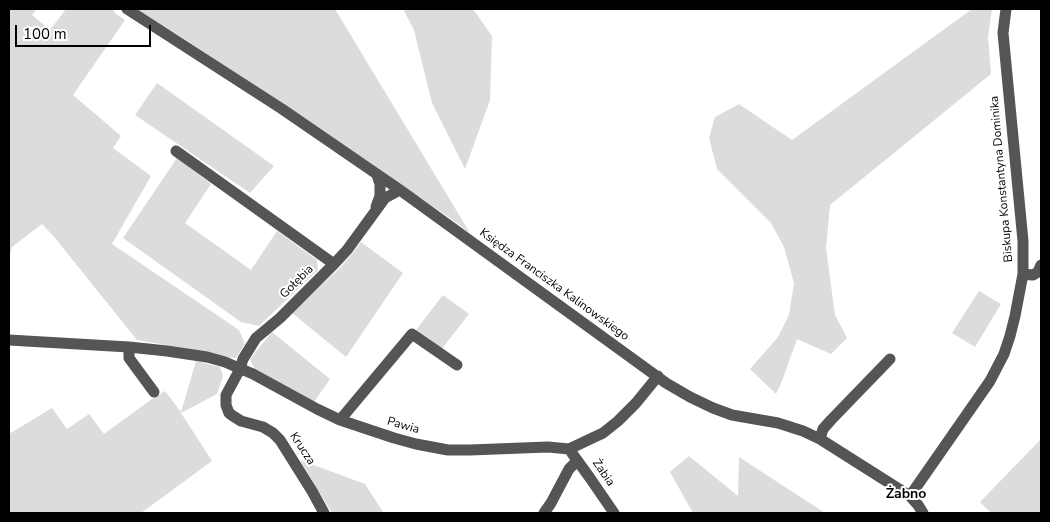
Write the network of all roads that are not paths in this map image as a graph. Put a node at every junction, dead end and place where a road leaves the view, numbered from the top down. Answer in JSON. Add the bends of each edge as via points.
{"nodes":[{"id":1,"x":127,"y":9,"type":"edge"},
{"id":2,"x":1006,"y":9,"type":"edge"},
{"id":3,"x":176,"y":151,"type":"dead end"},
{"id":4,"x":377,"y":175,"type":"junction"},
{"id":5,"x":400,"y":190,"type":"junction"},
{"id":6,"x":374,"y":213,"type":"junction"},
{"id":7,"x":334,"y":264,"type":"junction"},
{"id":8,"x":1041,"y":265,"type":"edge"},
{"id":9,"x":1023,"y":274,"type":"junction"},
{"id":10,"x":9,"y":340,"type":"edge"},
{"id":11,"x":129,"y":347,"type":"junction"},
{"id":12,"x":890,"y":359,"type":"dead end"},
{"id":13,"x":457,"y":365,"type":"dead end"},
{"id":14,"x":240,"y":369,"type":"junction"},
{"id":15,"x":658,"y":376,"type":"junction"},
{"id":16,"x":154,"y":392,"type":"dead end"},
{"id":17,"x":340,"y":420,"type":"junction"},
{"id":18,"x":820,"y":439,"type":"junction"},
{"id":19,"x":569,"y":449,"type":"junction"},
{"id":20,"x":577,"y":461,"type":"junction"},
{"id":21,"x":910,"y":496,"type":"junction"},
{"id":22,"x":324,"y":513,"type":"edge"},
{"id":23,"x":544,"y":513,"type":"edge"},
{"id":24,"x":614,"y":513,"type":"edge"},
{"id":25,"x":923,"y":513,"type":"edge"}],
"edges":[{"from":1,"to":4,"type":"street","name":"Księdza Franciszka Kalinowskiego"},
{"from":2,"to":9,"type":"street","name":"Biskupa Konstantyna Dominika","via":[[1003,33],[1023,241]]},
{"from":3,"to":7,"type":"street"},
{"from":4,"to":5,"type":"street","name":"Księdza Franciszka Kalinowskiego"},
{"from":4,"to":6,"type":"street","name":"Gołębia","via":[[380,196]]},
{"from":5,"to":6,"type":"street","name":"Gołębia","via":[[385,198]]},
{"from":5,"to":15,"type":"street","name":"Księdza Franciszka Kalinowskiego"},
{"from":6,"to":7,"type":"street","name":"Gołębia"},
{"from":7,"to":14,"type":"street","name":"Gołębia","via":[[256,338]]},
{"from":8,"to":9,"type":"street","via":[[1033,275]]},
{"from":9,"to":21,"type":"street","name":"Biskupa Konstantyna Dominika","via":[[1010,336],[999,364]]},
{"from":10,"to":11,"type":"street","name":"Pawia"},
{"from":11,"to":14,"type":"street","name":"Pawia","via":[[206,357]]},
{"from":11,"to":16,"type":"street","via":[[129,358]]},
{"from":12,"to":18,"type":"street","via":[[830,420]]},
{"from":13,"to":17,"type":"street","via":[[412,334]]},
{"from":14,"to":17,"type":"street","name":"Pawia"},
{"from":14,"to":22,"type":"street","name":"Krucza","via":[[226,395],[227,409],[236,418],[276,435]]},
{"from":15,"to":18,"type":"street","name":"Księdza Franciszka Kalinowskiego","via":[[690,398],[732,416],[778,423]]},
{"from":15,"to":19,"type":"street","name":"Pawia","via":[[636,403],[603,434]]},
{"from":17,"to":19,"type":"street","name":"Pawia","via":[[401,440],[448,450]]},
{"from":18,"to":21,"type":"street","name":"Księdza Franciszka Kalinowskiego"},
{"from":19,"to":20,"type":"street","name":"Żabia"},
{"from":20,"to":23,"type":"street"},
{"from":20,"to":24,"type":"street","name":"Żabia"},
{"from":21,"to":25,"type":"street","name":"Księdza Franciszka Kalinowskiego"}]}
